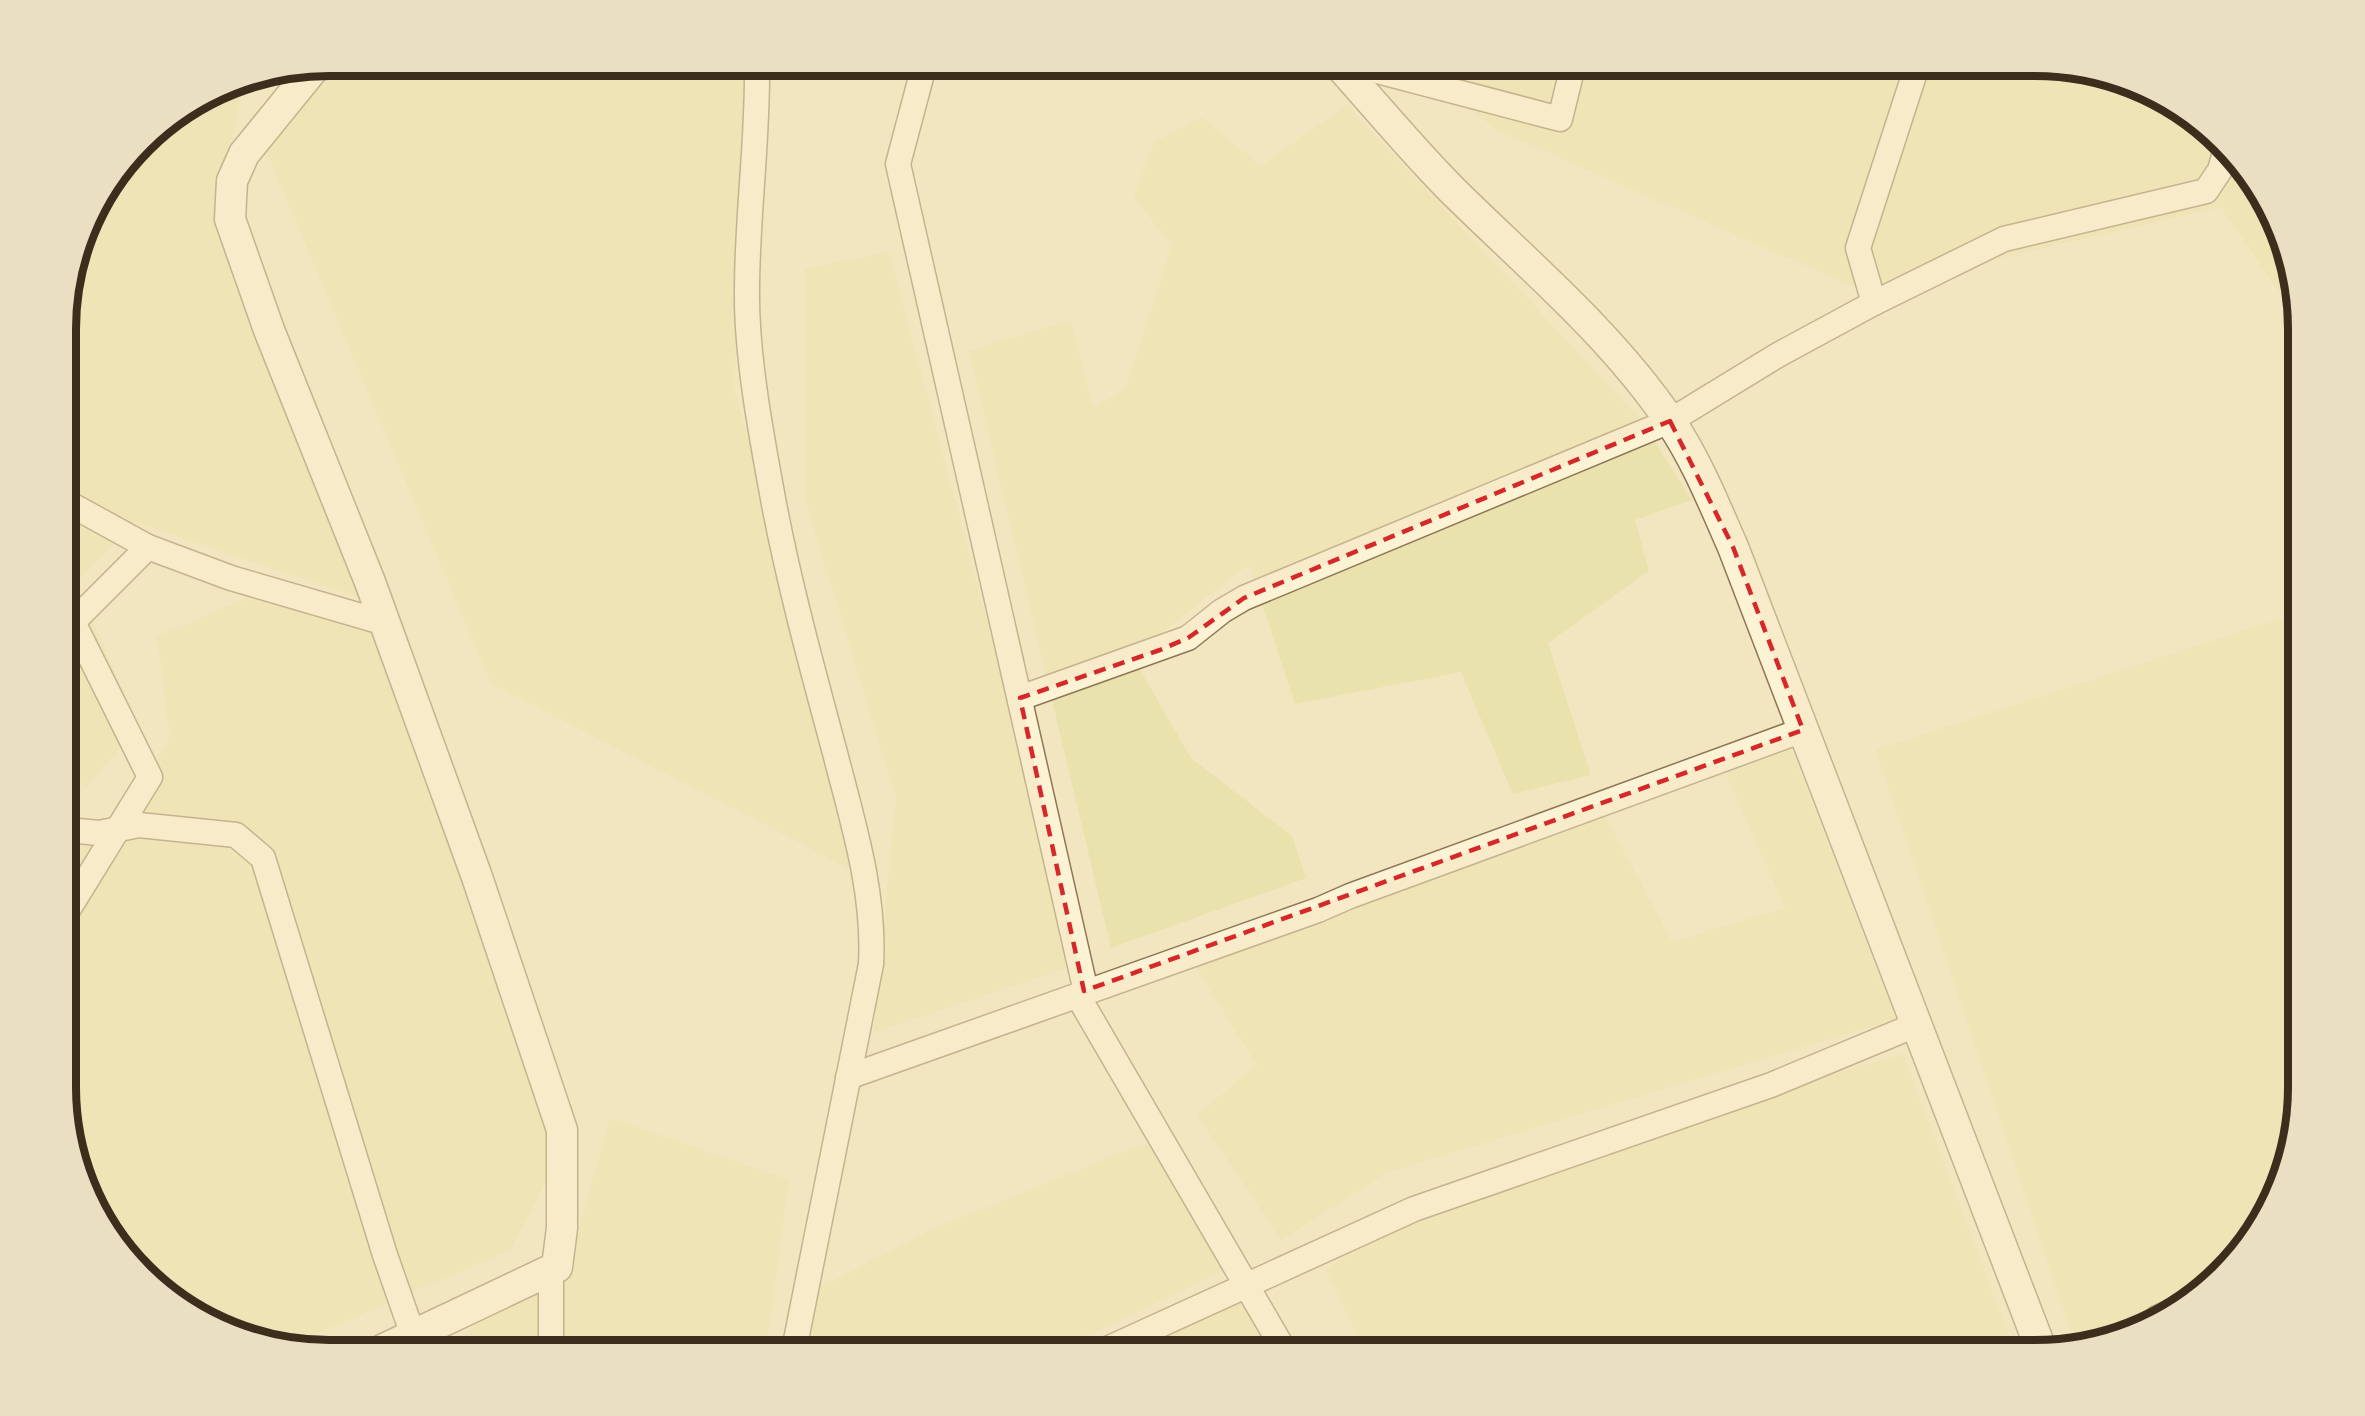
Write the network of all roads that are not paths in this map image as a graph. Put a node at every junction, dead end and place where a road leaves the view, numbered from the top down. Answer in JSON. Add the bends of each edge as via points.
{"nodes":[{"id":1,"x":757,"y":76,"type":"edge"},
{"id":2,"x":921,"y":76,"type":"edge"},
{"id":3,"x":1349,"y":76,"type":"edge"},
{"id":4,"x":1396,"y":76,"type":"edge"},
{"id":5,"x":1571,"y":76,"type":"edge"},
{"id":6,"x":1914,"y":76,"type":"edge"},
{"id":7,"x":306,"y":78,"type":"edge"},
{"id":8,"x":2223,"y":159,"type":"edge"},
{"id":9,"x":1874,"y":303,"type":"junction"},
{"id":10,"x":1670,"y":421,"type":"junction"},
{"id":11,"x":76,"y":507,"type":"edge"},
{"id":12,"x":148,"y":547,"type":"junction"},
{"id":13,"x":76,"y":619,"type":"edge"},
{"id":14,"x":385,"y":623,"type":"junction"},
{"id":15,"x":76,"y":628,"type":"edge"},
{"id":16,"x":1020,"y":698,"type":"junction"},
{"id":17,"x":1803,"y":730,"type":"junction"},
{"id":18,"x":121,"y":828,"type":"junction"},
{"id":19,"x":76,"y":831,"type":"edge"},
{"id":20,"x":76,"y":898,"type":"edge"},
{"id":21,"x":1084,"y":991,"type":"junction"},
{"id":22,"x":1918,"y":1024,"type":"junction"},
{"id":23,"x":848,"y":1077,"type":"junction"},
{"id":24,"x":551,"y":1271,"type":"junction"},
{"id":25,"x":1245,"y":1284,"type":"junction"},
{"id":26,"x":413,"y":1335,"type":"junction"},
{"id":27,"x":403,"y":1340,"type":"edge"},
{"id":28,"x":551,"y":1340,"type":"edge"},
{"id":29,"x":796,"y":1340,"type":"edge"},
{"id":30,"x":1126,"y":1340,"type":"edge"},
{"id":31,"x":1278,"y":1340,"type":"edge"},
{"id":32,"x":2038,"y":1340,"type":"edge"}],
"edges":[{"from":1,"to":23,"type":"street","via":[[747,291],[750,344],[774,505],[860,846],[873,933],[871,964]]},
{"from":2,"to":16,"type":"street","via":[[898,164]]},
{"from":3,"to":10,"type":"street","via":[[1450,188],[1581,315]]},
{"from":4,"to":5,"type":"street","via":[[1560,119]]},
{"from":6,"to":9,"type":"street","via":[[1858,248]]},
{"from":7,"to":14,"type":"street","via":[[244,154],[232,181],[230,219],[269,330]]},
{"from":8,"to":9,"type":"street","via":[[2206,191],[2004,239]]},
{"from":9,"to":10,"type":"street","via":[[1778,355]]},
{"from":10,"to":16,"type":"street","via":[[1244,598],[1188,638],[1160,650]]},
{"from":10,"to":17,"type":"street","via":[[1699,471],[1733,546]]},
{"from":11,"to":12,"type":"street"},
{"from":12,"to":13,"type":"street"},
{"from":12,"to":14,"type":"street","via":[[231,578]]},
{"from":14,"to":24,"type":"street","via":[[477,877],[562,1130],[562,1228],[557,1267]]},
{"from":15,"to":18,"type":"street","via":[[150,777]]},
{"from":16,"to":21,"type":"street"},
{"from":17,"to":21,"type":"street","via":[[1318,910]]},
{"from":17,"to":22,"type":"street"},
{"from":18,"to":19,"type":"street","via":[[99,833]]},
{"from":18,"to":20,"type":"street"},
{"from":18,"to":26,"type":"street","via":[[139,825],[236,835],[263,858],[381,1244]]},
{"from":21,"to":23,"type":"street"},
{"from":21,"to":25,"type":"street","via":[[1083,1003]]},
{"from":22,"to":25,"type":"street","via":[[1771,1085],[1414,1209]]},
{"from":22,"to":32,"type":"street"},
{"from":23,"to":29,"type":"street"},
{"from":24,"to":26,"type":"street"},
{"from":24,"to":28,"type":"street"},
{"from":25,"to":30,"type":"street"},
{"from":25,"to":31,"type":"street"},
{"from":26,"to":27,"type":"street"}]}
